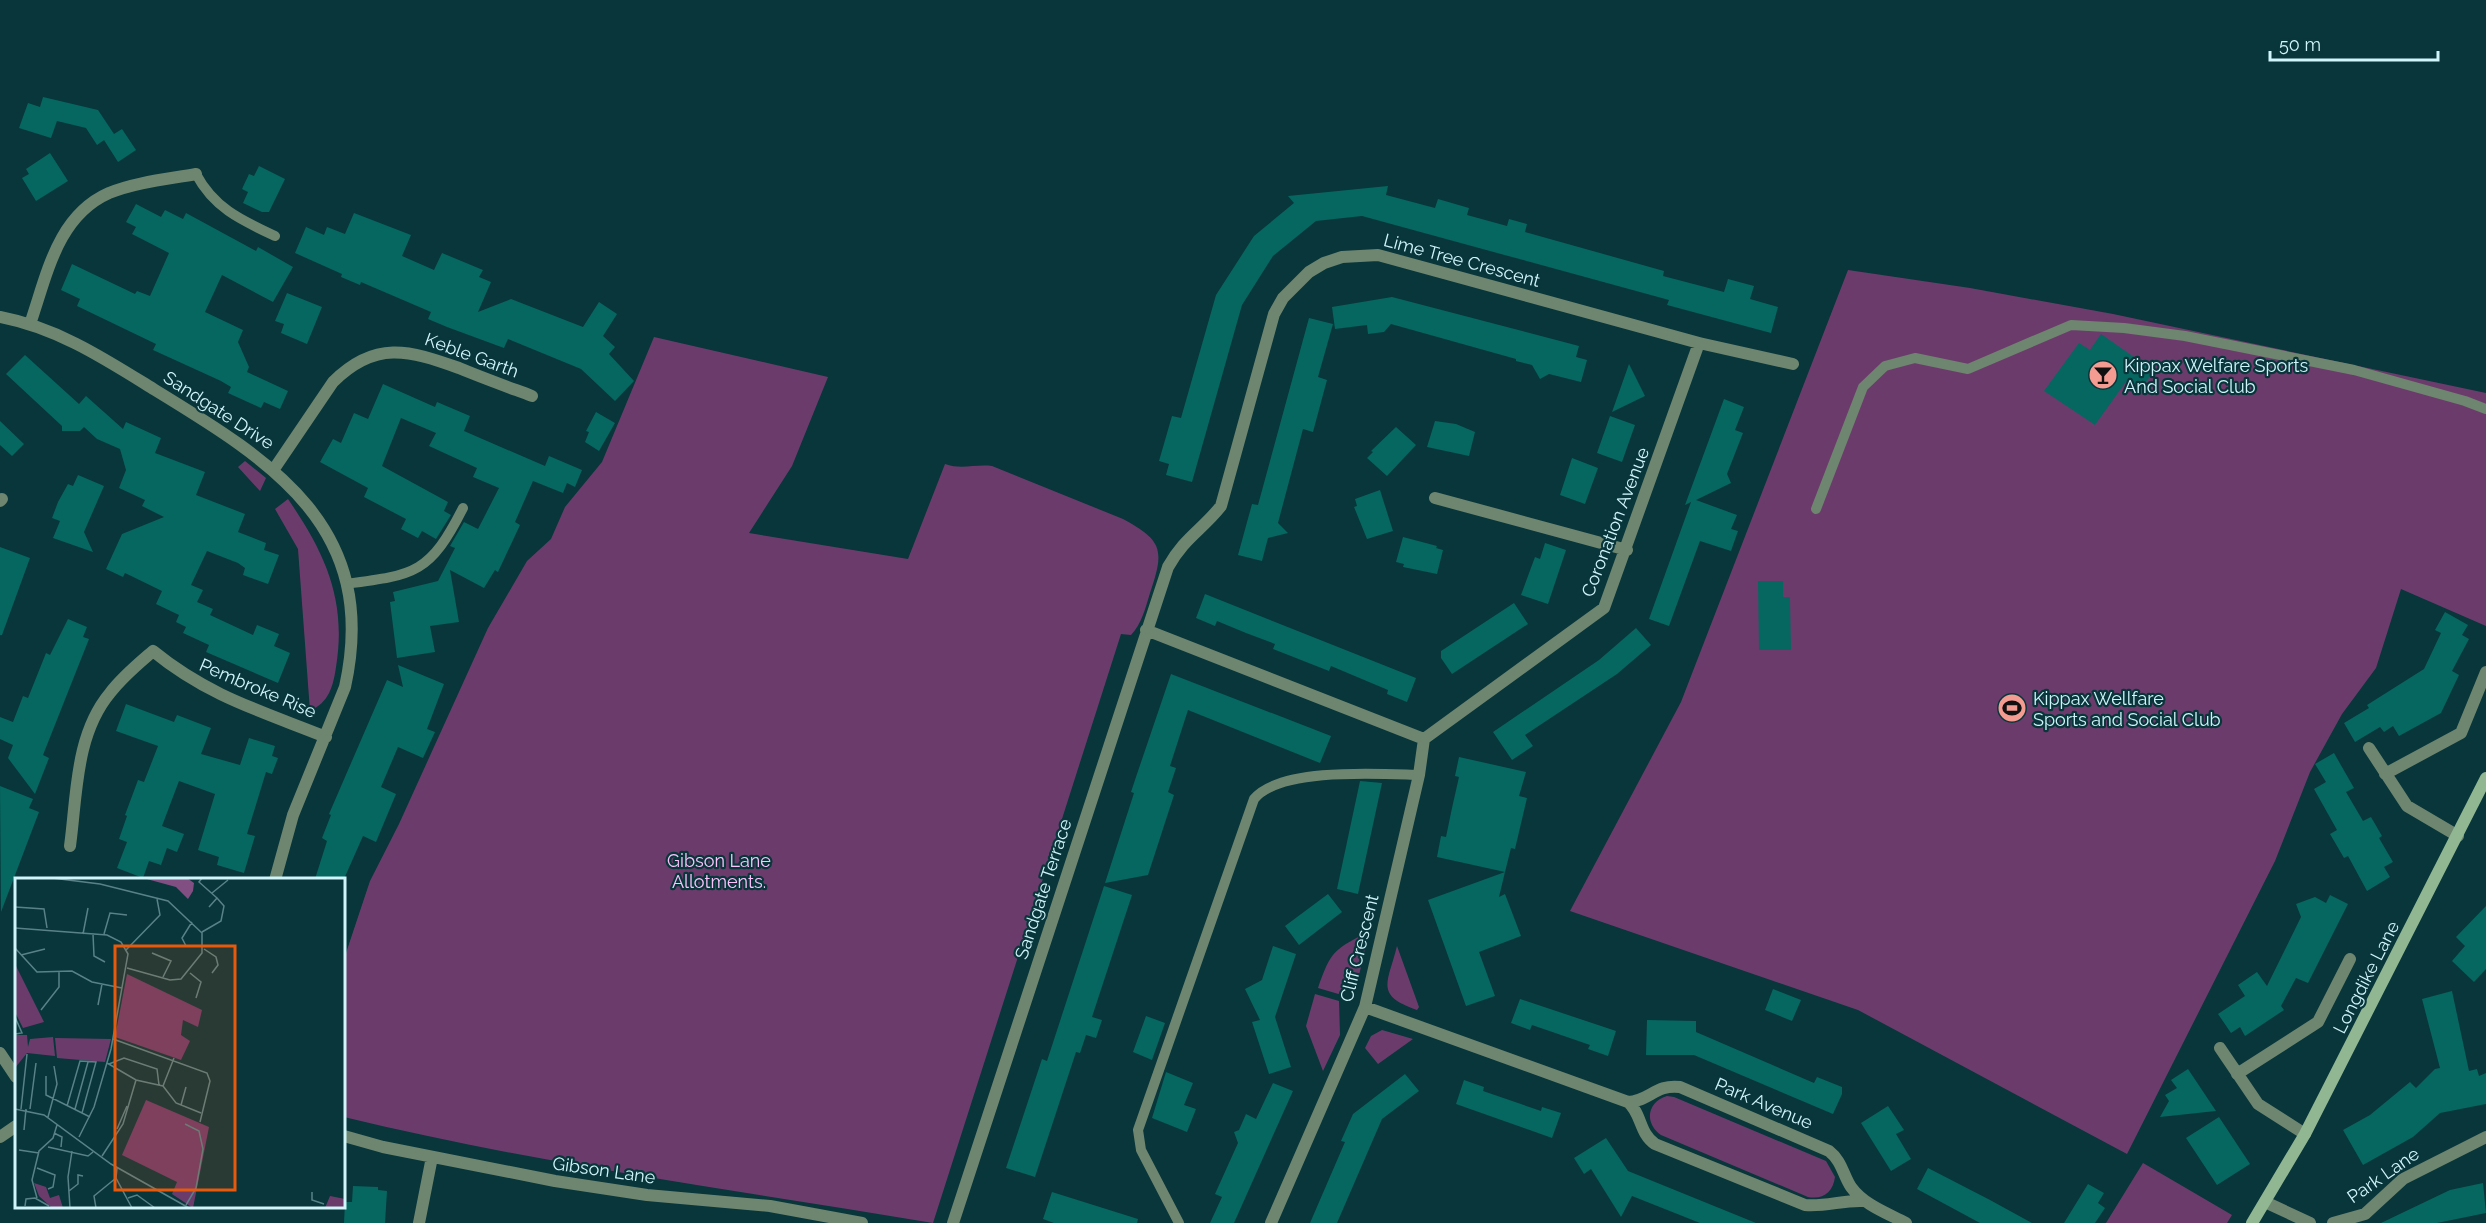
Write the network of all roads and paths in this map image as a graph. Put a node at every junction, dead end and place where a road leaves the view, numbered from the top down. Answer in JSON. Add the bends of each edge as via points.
{"nodes":[{"id":1,"x":196,"y":174,"type":"joint"},
{"id":2,"x":274,"y":236,"type":"dead end"},
{"id":3,"x":0,"y":317,"type":"edge"},
{"id":4,"x":30,"y":324,"type":"junction"},
{"id":5,"x":1700,"y":343,"type":"junction"},
{"id":6,"x":1793,"y":364,"type":"dead end"},
{"id":7,"x":532,"y":396,"type":"dead end"},
{"id":8,"x":2486,"y":409,"type":"edge"},
{"id":9,"x":274,"y":469,"type":"junction"},
{"id":10,"x":1436,"y":498,"type":"dead end"},
{"id":11,"x":463,"y":508,"type":"dead end"},
{"id":12,"x":1816,"y":509,"type":"dead end"},
{"id":13,"x":1627,"y":549,"type":"junction"},
{"id":14,"x":1168,"y":567,"type":"joint"},
{"id":15,"x":346,"y":584,"type":"junction"},
{"id":16,"x":1146,"y":630,"type":"junction"},
{"id":17,"x":2486,"y":672,"type":"edge"},
{"id":18,"x":326,"y":736,"type":"junction"},
{"id":19,"x":1424,"y":738,"type":"junction"},
{"id":20,"x":2369,"y":748,"type":"dead end"},
{"id":21,"x":2385,"y":774,"type":"junction"},
{"id":22,"x":1419,"y":775,"type":"junction"},
{"id":23,"x":2486,"y":778,"type":"edge"},
{"id":24,"x":2458,"y":836,"type":"junction"},
{"id":25,"x":70,"y":846,"type":"dead end"},
{"id":26,"x":276,"y":878,"type":"edge"},
{"id":27,"x":2350,"y":958,"type":"dead end"},
{"id":28,"x":1365,"y":1007,"type":"junction"},
{"id":29,"x":2220,"y":1048,"type":"dead end"},
{"id":30,"x":0,"y":1053,"type":"edge"},
{"id":31,"x":2237,"y":1074,"type":"junction"},
{"id":32,"x":15,"y":1076,"type":"edge"},
{"id":33,"x":1628,"y":1102,"type":"junction"},
{"id":34,"x":15,"y":1127,"type":"edge"},
{"id":35,"x":2305,"y":1134,"type":"junction"},
{"id":36,"x":345,"y":1136,"type":"edge"},
{"id":37,"x":0,"y":1137,"type":"edge"},
{"id":38,"x":2486,"y":1137,"type":"edge"},
{"id":39,"x":432,"y":1157,"type":"junction"},
{"id":40,"x":1863,"y":1200,"type":"junction"},
{"id":41,"x":2265,"y":1202,"type":"junction"},
{"id":42,"x":2369,"y":1219,"type":"edge"},
{"id":43,"x":419,"y":1223,"type":"edge"},
{"id":44,"x":862,"y":1223,"type":"edge"},
{"id":45,"x":953,"y":1223,"type":"edge"},
{"id":46,"x":1179,"y":1223,"type":"edge"},
{"id":47,"x":1271,"y":1223,"type":"edge"},
{"id":48,"x":1906,"y":1223,"type":"edge"},
{"id":49,"x":2252,"y":1223,"type":"edge"},
{"id":50,"x":2310,"y":1223,"type":"edge"},
{"id":51,"x":2333,"y":1223,"type":"edge"}],
"edges":[{"from":1,"to":2,"type":"lane","via":[[216,204]]},
{"from":1,"to":4,"type":"street","via":[[111,193],[82,210],[61,237]]},
{"from":3,"to":4,"type":"street","name":"Sandgate Drive"},
{"from":4,"to":9,"type":"street","name":"Sandgate Drive","via":[[96,354],[235,438]]},
{"from":5,"to":6,"type":"street","name":"Lime Tree Crescent"},
{"from":5,"to":13,"type":"street","name":"Coronation Avenue"},
{"from":5,"to":14,"type":"street","name":"Lime Tree Crescent","via":[[1378,255],[1342,257],[1324,263],[1295,284],[1274,314],[1224,498],[1211,519],[1185,540]]},
{"from":7,"to":9,"type":"street","name":"Keble Garth","via":[[422,355],[406,351],[374,355],[345,370],[333,382]]},
{"from":8,"to":12,"type":"lane","via":[[2354,370],[2185,336],[2071,325],[1968,369],[1915,358],[1885,366],[1863,387]]},
{"from":9,"to":15,"type":"street","name":"Sandgate Drive","via":[[320,521]]},
{"from":10,"to":13,"type":"street"},
{"from":11,"to":15,"type":"lane","via":[[439,552],[425,564],[392,578]]},
{"from":13,"to":19,"type":"street","name":"Coronation Avenue","via":[[1604,608]]},
{"from":14,"to":16,"type":"street","name":"Sandgate Terrace"},
{"from":15,"to":18,"type":"street","name":"Sandgate Drive","via":[[352,627],[350,662]]},
{"from":16,"to":19,"type":"street"},
{"from":16,"to":45,"type":"street","name":"Sandgate Terrace"},
{"from":17,"to":21,"type":"street","via":[[2461,733]]},
{"from":18,"to":25,"type":"street","name":"Pembroke Rise","via":[[214,693],[182,675],[153,651],[110,692],[92,720],[82,752]]},
{"from":18,"to":26,"type":"street","name":"Sandgate Drive","via":[[293,815]]},
{"from":19,"to":22,"type":"street","name":"Cliff Crescent"},
{"from":20,"to":21,"type":"street"},
{"from":21,"to":24,"type":"street","via":[[2407,806]]},
{"from":22,"to":28,"type":"street","name":"Cliff Crescent"},
{"from":22,"to":46,"type":"lane","via":[[1362,773],[1304,778],[1264,789],[1254,799],[1138,1131],[1141,1150]]},
{"from":23,"to":24,"type":"main road","name":"Longdike Lane"},
{"from":24,"to":35,"type":"main road","name":"Longdike Lane"},
{"from":27,"to":31,"type":"street","name":"Longdike Lane","via":[[2318,1022]]},
{"from":28,"to":33,"type":"street"},
{"from":28,"to":47,"type":"street","name":"Cliff Crescent"},
{"from":29,"to":31,"type":"street"},
{"from":30,"to":32,"type":"street"},
{"from":31,"to":35,"type":"street","via":[[2258,1104]]},
{"from":33,"to":40,"type":"street","via":[[1643,1133],[1655,1144],[1805,1205]]},
{"from":33,"to":40,"type":"street","name":"Park Avenue","via":[[1670,1086],[1691,1092],[1829,1151]]},
{"from":34,"to":37,"type":"street"},
{"from":35,"to":41,"type":"main road","name":"Longdike Lane"},
{"from":36,"to":39,"type":"street","name":"Gibson Lane"},
{"from":38,"to":42,"type":"street","name":"Park Lane","via":[[2403,1179]]},
{"from":39,"to":43,"type":"street"},
{"from":39,"to":44,"type":"street","name":"Gibson Lane","via":[[595,1188],[770,1206]]},
{"from":40,"to":48,"type":"street","name":"Park Avenue"},
{"from":41,"to":49,"type":"main road","name":"Longdike Lane"},
{"from":41,"to":50,"type":"street"},
{"from":42,"to":51,"type":"street","name":"Park Lane"}]}
